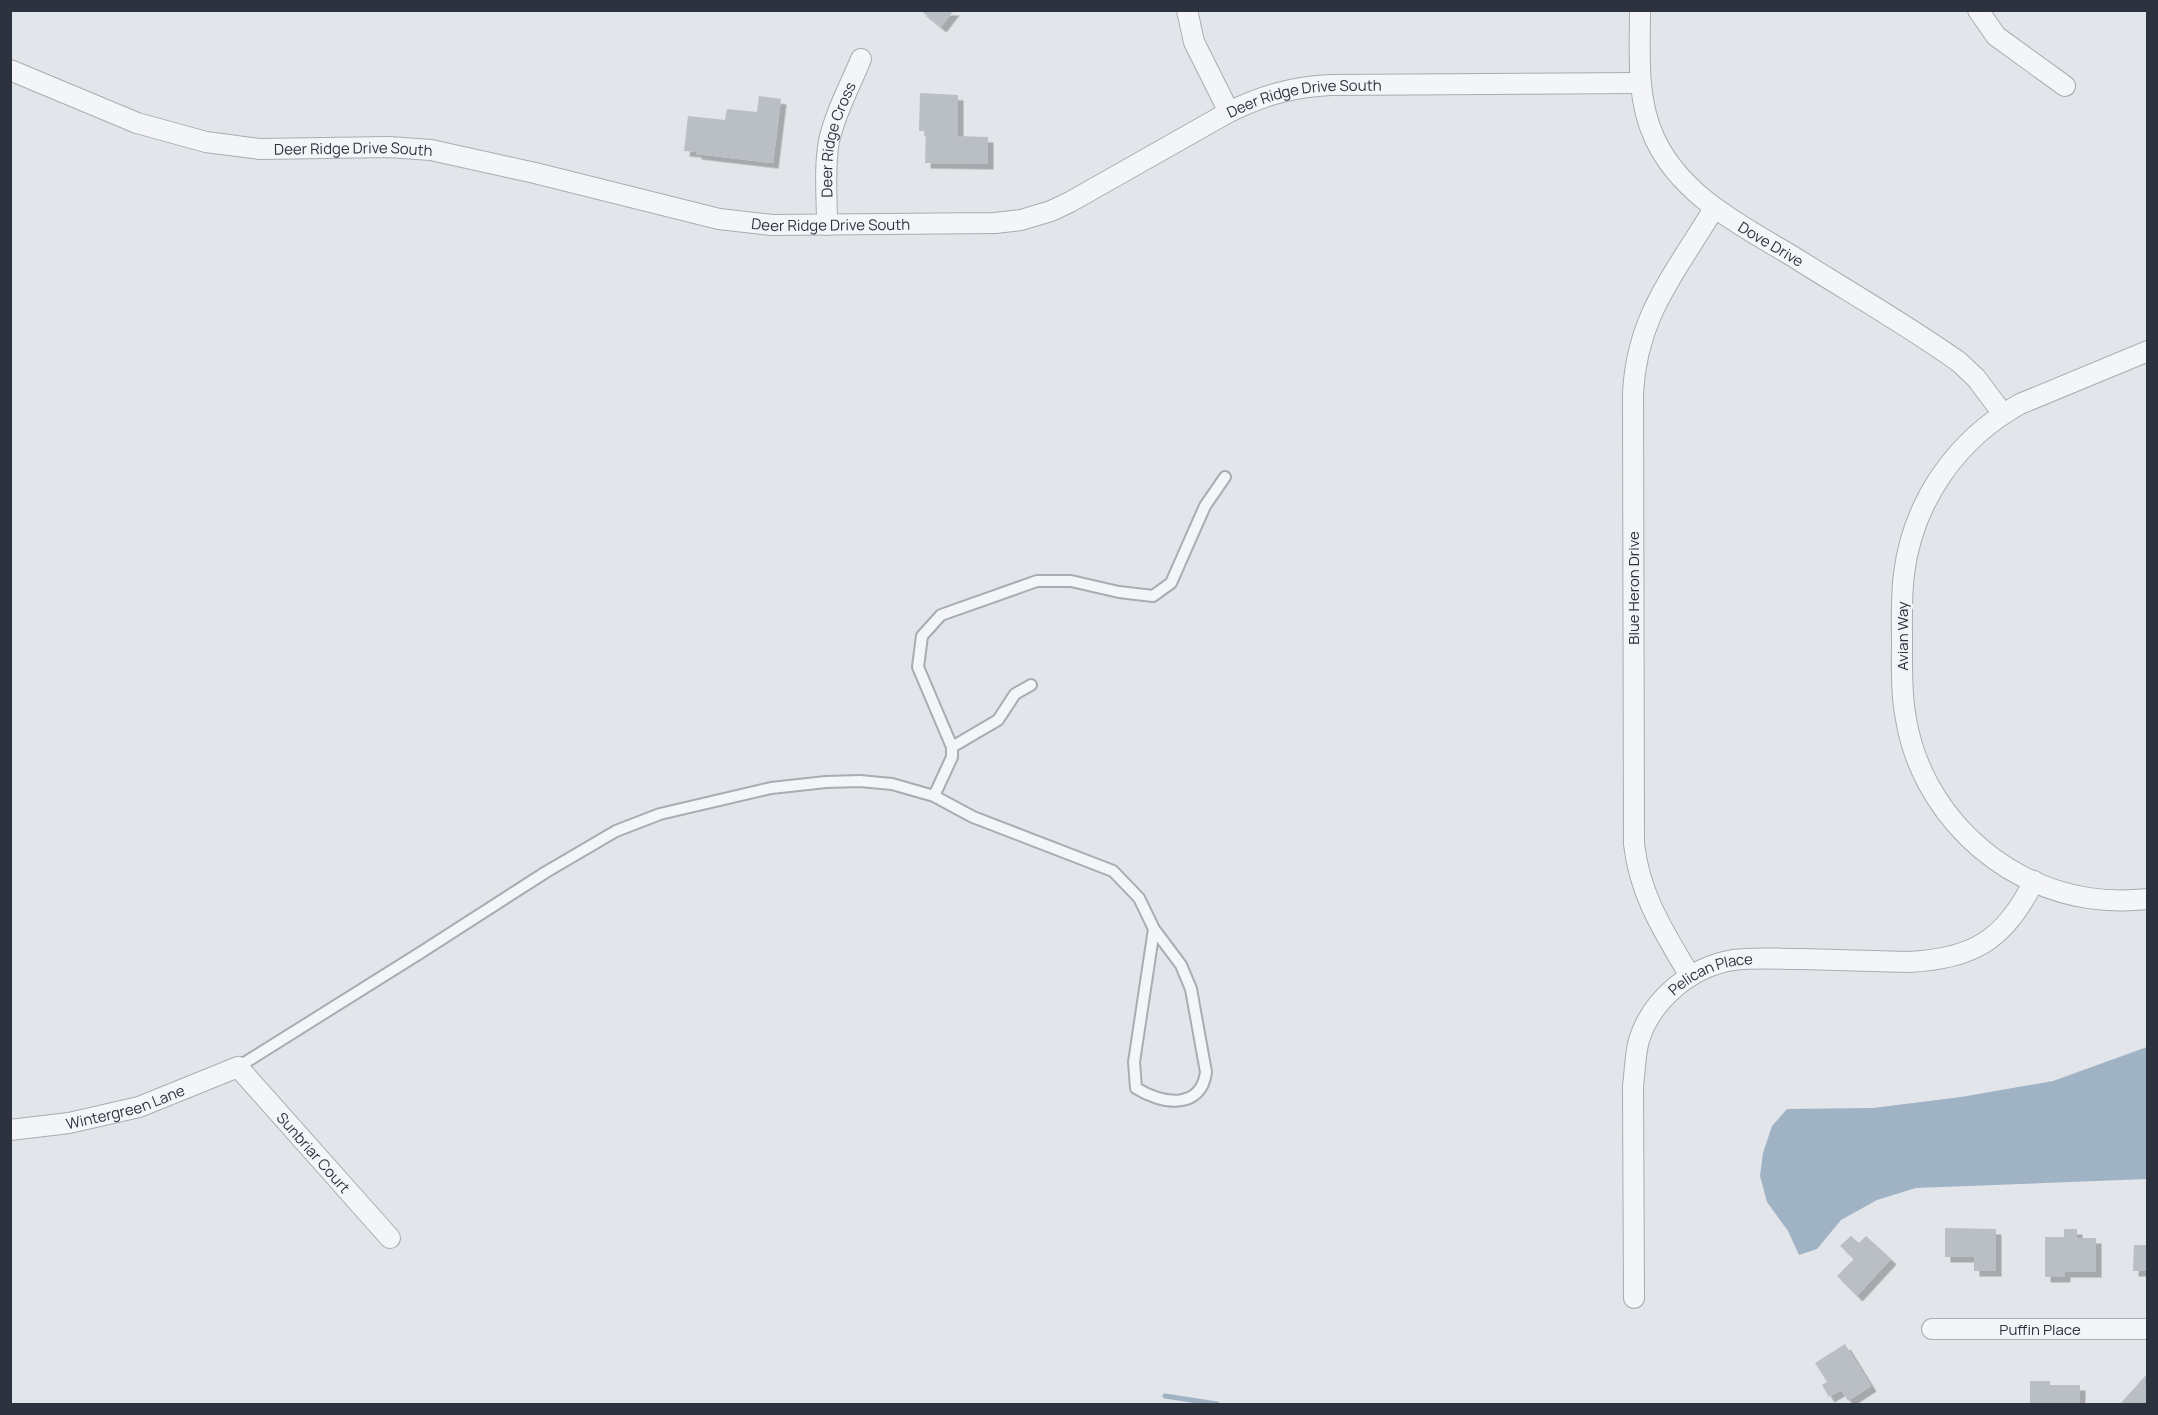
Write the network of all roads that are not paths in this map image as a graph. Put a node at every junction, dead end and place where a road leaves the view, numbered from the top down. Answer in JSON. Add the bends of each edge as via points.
{"nodes":[{"id":1,"x":1187,"y":10,"type":"edge"},
{"id":2,"x":1640,"y":10,"type":"edge"},
{"id":3,"x":1978,"y":10,"type":"edge"},
{"id":4,"x":861,"y":59,"type":"dead end"},
{"id":5,"x":10,"y":70,"type":"edge"},
{"id":6,"x":1640,"y":83,"type":"junction"},
{"id":7,"x":2066,"y":87,"type":"dead end"},
{"id":8,"x":1229,"y":112,"type":"junction"},
{"id":9,"x":1714,"y":208,"type":"junction"},
{"id":10,"x":827,"y":225,"type":"junction"},
{"id":11,"x":2148,"y":351,"type":"edge"},
{"id":12,"x":2002,"y":414,"type":"junction"},
{"id":13,"x":1225,"y":477,"type":"dead end"},
{"id":14,"x":1031,"y":685,"type":"dead end"},
{"id":15,"x":952,"y":747,"type":"junction"},
{"id":16,"x":934,"y":796,"type":"junction"},
{"id":17,"x":2034,"y":881,"type":"junction"},
{"id":18,"x":2148,"y":900,"type":"edge"},
{"id":19,"x":1154,"y":928,"type":"junction"},
{"id":20,"x":1690,"y":976,"type":"junction"},
{"id":21,"x":238,"y":1066,"type":"junction"},
{"id":22,"x":10,"y":1130,"type":"edge"},
{"id":23,"x":390,"y":1238,"type":"dead end"},
{"id":24,"x":1634,"y":1298,"type":"dead end"},
{"id":25,"x":1932,"y":1329,"type":"dead end"},
{"id":26,"x":2148,"y":1329,"type":"edge"}],
"edges":[{"from":1,"to":8,"type":"street","via":[[1194,42]]},
{"from":2,"to":6,"type":"street","name":"Dove Drive"},
{"from":3,"to":7,"type":"street","via":[[1996,36]]},
{"from":4,"to":10,"type":"street","name":"Deer Ridge Cross","via":[[829,142]]},
{"from":5,"to":10,"type":"street","name":"Deer Ridge Drive South","via":[[144,126],[215,144],[260,149],[431,150],[719,219],[763,225]]},
{"from":6,"to":8,"type":"street","name":"Deer Ridge Drive South","via":[[1311,86],[1274,93]]},
{"from":6,"to":9,"type":"street","name":"Dove Drive","via":[[1648,123],[1665,158],[1678,176]]},
{"from":8,"to":10,"type":"street","name":"Deer Ridge Drive South","via":[[1070,202],[1032,218],[994,223]]},
{"from":9,"to":12,"type":"street","name":"Dove Drive","via":[[1959,362]]},
{"from":9,"to":20,"type":"street","name":"Blue Heron Drive","via":[[1649,315],[1636,358],[1633,393],[1634,844],[1647,900]]},
{"from":11,"to":12,"type":"street","name":"Avian Way"},
{"from":12,"to":17,"type":"street","name":"Avian Way","via":[[1946,467],[1916,522],[1903,584],[1904,702],[1919,763],[1947,814],[1980,849]]},
{"from":13,"to":15,"type":"lane","via":[[1204,506],[1171,583],[1153,596],[1071,581],[1037,581],[941,615],[922,636],[918,667]]},
{"from":14,"to":15,"type":"lane","via":[[1015,694],[998,720]]},
{"from":15,"to":16,"type":"lane","via":[[952,757]]},
{"from":16,"to":19,"type":"lane","via":[[973,817],[1113,871],[1139,898]]},
{"from":16,"to":21,"type":"lane","via":[[881,783],[794,785],[713,800],[616,831]]},
{"from":17,"to":18,"type":"street","name":"Avian Way","via":[[2088,898]]},
{"from":17,"to":20,"type":"street","name":"Pelican Place","via":[[2005,928],[1955,956],[1908,962],[1747,959],[1715,964]]},
{"from":19,"to":19,"type":"lane","via":[[1134,1062],[1136,1088],[1149,1097],[1181,1100],[1200,1093],[1205,1083],[1204,1056],[1191,989],[1180,965]]},
{"from":20,"to":24,"type":"street","name":"Pelican Place","via":[[1658,1005],[1642,1031],[1636,1054]]},
{"from":21,"to":22,"type":"street","name":"Wintergreen Lane","via":[[139,1107],[69,1123]]},
{"from":21,"to":23,"type":"street","name":"Sunbriar Court"},
{"from":25,"to":26,"type":"street","name":"Puffin Place"}]}
